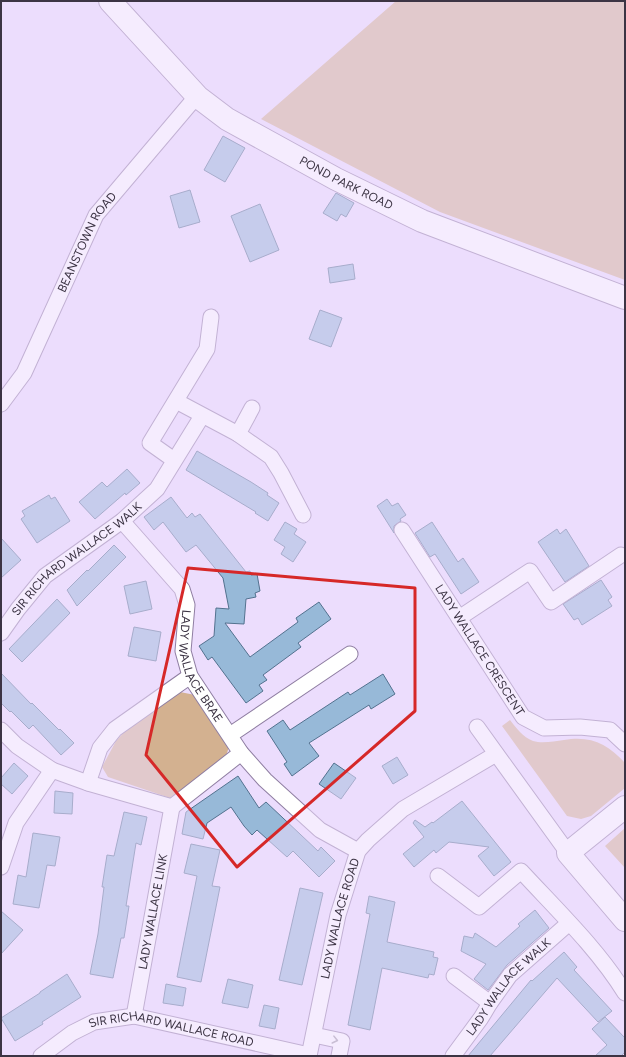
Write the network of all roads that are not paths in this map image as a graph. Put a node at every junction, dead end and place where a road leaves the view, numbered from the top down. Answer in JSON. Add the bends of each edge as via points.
{"nodes":[{"id":1,"x":110,"y":1,"type":"edge"},
{"id":2,"x":198,"y":97,"type":"junction"},
{"id":3,"x":625,"y":298,"type":"edge"},
{"id":4,"x":211,"y":317,"type":"dead end"},
{"id":5,"x":176,"y":401,"type":"junction"},
{"id":6,"x":1,"y":404,"type":"edge"},
{"id":7,"x":252,"y":408,"type":"dead end"},
{"id":8,"x":202,"y":416,"type":"junction"},
{"id":9,"x":238,"y":434,"type":"junction"},
{"id":10,"x":174,"y":460,"type":"junction"},
{"id":11,"x":303,"y":515,"type":"dead end"},
{"id":12,"x":122,"y":521,"type":"junction"},
{"id":13,"x":402,"y":530,"type":"dead end"},
{"id":14,"x":621,"y":555,"type":"dead end"},
{"id":15,"x":459,"y":618,"type":"junction"},
{"id":16,"x":1,"y":633,"type":"edge"},
{"id":17,"x":350,"y":654,"type":"dead end"},
{"id":18,"x":190,"y":676,"type":"junction"},
{"id":19,"x":477,"y":727,"type":"dead end"},
{"id":20,"x":1,"y":730,"type":"edge"},
{"id":21,"x":230,"y":735,"type":"junction"},
{"id":22,"x":625,"y":744,"type":"edge"},
{"id":23,"x":242,"y":753,"type":"junction"},
{"id":24,"x":496,"y":754,"type":"junction"},
{"id":25,"x":52,"y":770,"type":"junction"},
{"id":26,"x":88,"y":783,"type":"junction"},
{"id":27,"x":172,"y":807,"type":"junction"},
{"id":28,"x":625,"y":807,"type":"edge"},
{"id":29,"x":358,"y":851,"type":"junction"},
{"id":30,"x":568,"y":853,"type":"junction"},
{"id":31,"x":1,"y":867,"type":"edge"},
{"id":32,"x":438,"y":876,"type":"dead end"},
{"id":33,"x":625,"y":920,"type":"edge"},
{"id":34,"x":570,"y":922,"type":"junction"},
{"id":35,"x":454,"y":976,"type":"dead end"},
{"id":36,"x":625,"y":993,"type":"edge"},
{"id":37,"x":490,"y":1003,"type":"junction"},
{"id":38,"x":134,"y":1016,"type":"junction"},
{"id":39,"x":314,"y":1035,"type":"junction"},
{"id":40,"x":41,"y":1056,"type":"edge"},
{"id":41,"x":309,"y":1056,"type":"edge"},
{"id":42,"x":339,"y":1056,"type":"edge"},
{"id":43,"x":453,"y":1056,"type":"edge"}],
"edges":[{"from":1,"to":2,"type":"main road","name":"POND PARK ROAD"},
{"from":2,"to":3,"type":"main road","name":"POND PARK ROAD","via":[[227,119],[336,179],[422,221]]},
{"from":2,"to":6,"type":"street","name":"BEANSTOWN ROAD","via":[[96,215],[24,373]]},
{"from":4,"to":5,"type":"street","via":[[207,349]]},
{"from":5,"to":8,"type":"street"},
{"from":5,"to":10,"type":"street","via":[[150,443]]},
{"from":7,"to":9,"type":"street"},
{"from":8,"to":9,"type":"street"},
{"from":8,"to":10,"type":"street","name":"SIR RICHARD WALLACE WALK"},
{"from":9,"to":11,"type":"street","via":[[271,457]]},
{"from":10,"to":12,"type":"street","name":"SIR RICHARD WALLACE WALK","via":[[157,489]]},
{"from":12,"to":16,"type":"street","name":"SIR RICHARD WALLACE WALK","via":[[45,576]]},
{"from":12,"to":18,"type":"street","name":"LADY WALLACE BRAE","via":[[182,589],[187,605],[183,651]]},
{"from":13,"to":15,"type":"street","name":"LADY WALLACE CRESCENT"},
{"from":14,"to":15,"type":"street","via":[[551,602],[530,570]]},
{"from":15,"to":22,"type":"street","name":"LADY WALLACE CRESCENT","via":[[523,717],[544,728],[580,727],[610,730]]},
{"from":17,"to":21,"type":"street","name":"LADY WALLACE BRAE"},
{"from":18,"to":21,"type":"street","name":"LADY WALLACE BRAE"},
{"from":18,"to":26,"type":"street","via":[[115,729],[100,748]]},
{"from":19,"to":24,"type":"street"},
{"from":20,"to":25,"type":"street","via":[[17,746]]},
{"from":21,"to":23,"type":"street","name":"LADY WALLACE BRAE"},
{"from":23,"to":27,"type":"street"},
{"from":23,"to":29,"type":"street","name":"LADY WALLACE BRAE","via":[[265,780],[320,830]]},
{"from":24,"to":29,"type":"street","name":"LADY WALLACE ROAD","via":[[403,809]]},
{"from":24,"to":30,"type":"street"},
{"from":25,"to":26,"type":"street"},
{"from":25,"to":31,"type":"street","via":[[16,823]]},
{"from":26,"to":27,"type":"street"},
{"from":27,"to":38,"type":"street","name":"LADY WALLACE LINK"},
{"from":28,"to":30,"type":"main road"},
{"from":29,"to":39,"type":"street","name":"LADY WALLACE ROAD","via":[[338,915]]},
{"from":30,"to":33,"type":"main road"},
{"from":32,"to":34,"type":"street","via":[[479,907],[521,871]]},
{"from":34,"to":36,"type":"street"},
{"from":34,"to":37,"type":"street","name":"LADY WALLACE WALK","via":[[510,975]]},
{"from":35,"to":37,"type":"street"},
{"from":37,"to":43,"type":"street","name":"LADY WALLACE WALK"},
{"from":38,"to":40,"type":"street","name":"SIR RICHARD WALLACE ROAD","via":[[94,1022],[72,1033]]},
{"from":38,"to":41,"type":"street","name":"SIR RICHARD WALLACE ROAD"},
{"from":39,"to":41,"type":"street","name":"LADY WALLACE ROAD"},
{"from":39,"to":42,"type":"street","one_way":true,"via":[[342,1041]]}]}
